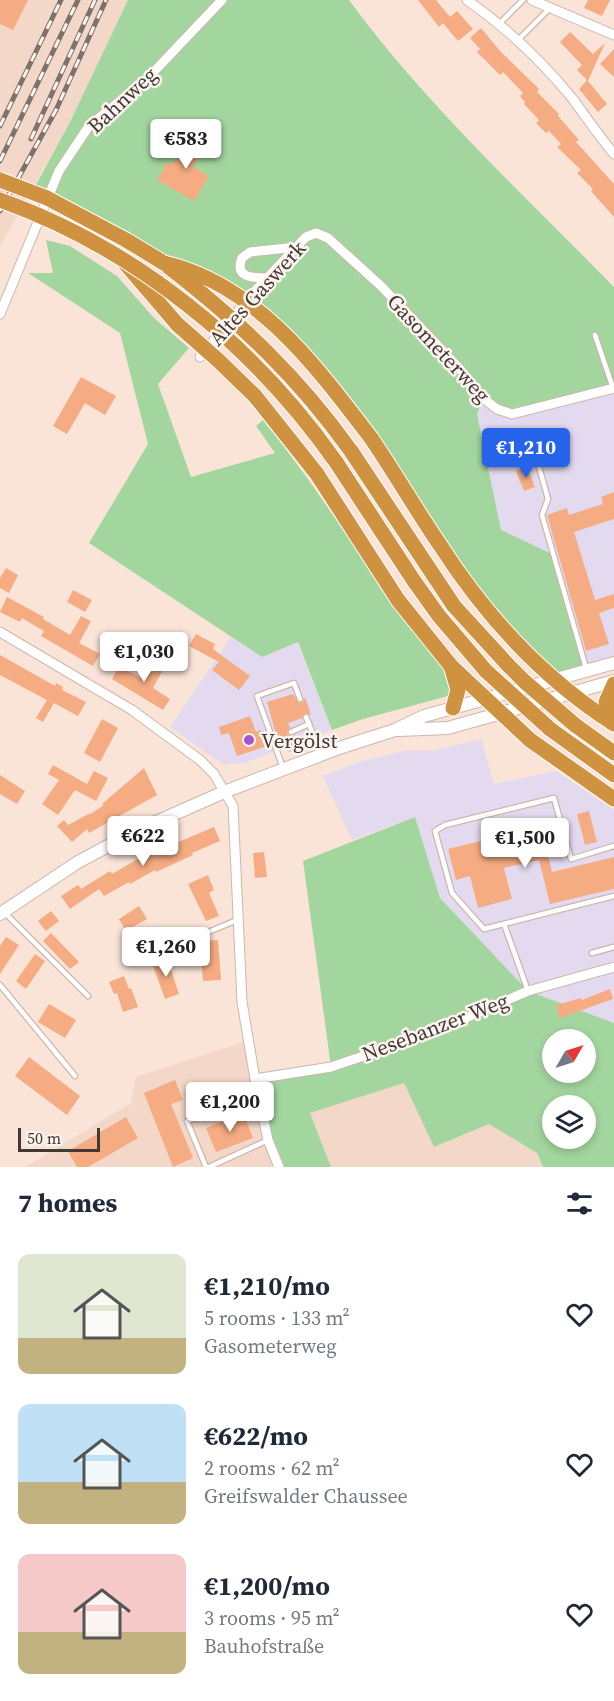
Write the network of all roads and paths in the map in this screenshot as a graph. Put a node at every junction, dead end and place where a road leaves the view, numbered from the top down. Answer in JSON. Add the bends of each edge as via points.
{"nodes":[{"id":1,"x":222,"y":0,"type":"edge"},
{"id":2,"x":467,"y":0,"type":"edge"},
{"id":3,"x":523,"y":0,"type":"edge"},
{"id":4,"x":532,"y":0,"type":"edge"},
{"id":5,"x":549,"y":9,"type":"junction"},
{"id":6,"x":500,"y":23,"type":"junction"},
{"id":7,"x":614,"y":35,"type":"edge"},
{"id":8,"x":518,"y":40,"type":"junction"},
{"id":9,"x":614,"y":154,"type":"edge"},
{"id":10,"x":0,"y":180,"type":"edge"},
{"id":11,"x":0,"y":200,"type":"edge"},
{"id":12,"x":316,"y":233,"type":"joint"},
{"id":13,"x":297,"y":247,"type":"junction"},
{"id":14,"x":124,"y":262,"type":"junction"},
{"id":15,"x":164,"y":263,"type":"junction"},
{"id":16,"x":268,"y":278,"type":"junction"},
{"id":17,"x":0,"y":314,"type":"edge"},
{"id":18,"x":595,"y":335,"type":"dead end"},
{"id":19,"x":200,"y":357,"type":"dead end"},
{"id":20,"x":614,"y":388,"type":"edge"},
{"id":21,"x":534,"y":449,"type":"dead end"},
{"id":22,"x":0,"y":632,"type":"edge"},
{"id":23,"x":614,"y":663,"type":"edge"},
{"id":24,"x":451,"y":666,"type":"junction"},
{"id":25,"x":587,"y":671,"type":"junction"},
{"id":26,"x":555,"y":680,"type":"junction"},
{"id":27,"x":614,"y":683,"type":"edge"},
{"id":28,"x":571,"y":694,"type":"junction"},
{"id":29,"x":300,"y":699,"type":"dead end"},
{"id":30,"x":485,"y":699,"type":"junction"},
{"id":31,"x":453,"y":708,"type":"junction"},
{"id":32,"x":501,"y":714,"type":"junction"},
{"id":33,"x":306,"y":717,"type":"dead end"},
{"id":34,"x":613,"y":723,"type":"edge"},
{"id":35,"x":309,"y":724,"type":"junction"},
{"id":36,"x":395,"y":730,"type":"junction"},
{"id":37,"x":291,"y":732,"type":"dead end"},
{"id":38,"x":278,"y":737,"type":"dead end"},
{"id":39,"x":272,"y":739,"type":"junction"},
{"id":40,"x":614,"y":753,"type":"edge"},
{"id":41,"x":321,"y":756,"type":"junction"},
{"id":42,"x":284,"y":770,"type":"junction"},
{"id":43,"x":614,"y":775,"type":"edge"},
{"id":44,"x":224,"y":792,"type":"junction"},
{"id":45,"x":614,"y":799,"type":"edge"},
{"id":46,"x":614,"y":846,"type":"edge"},
{"id":47,"x":614,"y":896,"type":"edge"},
{"id":48,"x":2,"y":913,"type":"edge"},
{"id":49,"x":237,"y":920,"type":"junction"},
{"id":50,"x":504,"y":924,"type":"junction"},
{"id":51,"x":614,"y":947,"type":"edge"},
{"id":52,"x":592,"y":953,"type":"dead end"},
{"id":53,"x":137,"y":962,"type":"dead end"},
{"id":54,"x":614,"y":967,"type":"edge"},
{"id":55,"x":0,"y":985,"type":"edge"},
{"id":56,"x":528,"y":991,"type":"junction"},
{"id":57,"x":88,"y":996,"type":"dead end"},
{"id":58,"x":75,"y":1076,"type":"dead end"},
{"id":59,"x":255,"y":1079,"type":"junction"},
{"id":60,"x":213,"y":1111,"type":"dead end"},
{"id":61,"x":268,"y":1140,"type":"junction"},
{"id":62,"x":207,"y":1167,"type":"edge"},
{"id":63,"x":279,"y":1167,"type":"edge"}],
"edges":[{"from":1,"to":17,"type":"street","name":"Bahnweg","via":[[146,80],[89,126],[59,171]]},
{"from":2,"to":6,"type":"street"},
{"from":3,"to":6,"type":"lane"},
{"from":4,"to":5,"type":"street"},
{"from":5,"to":7,"type":"street"},
{"from":5,"to":8,"type":"lane"},
{"from":6,"to":8,"type":"street"},
{"from":8,"to":9,"type":"street","via":[[572,98]]},
{"from":10,"to":15,"type":"highway","bridge":true,"via":[[83,216]]},
{"from":11,"to":14,"type":"highway","bridge":true,"via":[[70,231]]},
{"from":12,"to":13,"type":"street","name":"Altes Gaswerk"},
{"from":12,"to":20,"type":"street","name":"Gasometerweg","via":[[328,238],[381,286],[497,409],[512,414]]},
{"from":13,"to":16,"type":"street","name":"Altes Gaswerk"},
{"from":13,"to":16,"type":"street","via":[[250,252],[242,258],[244,274]]},
{"from":14,"to":24,"type":"highway","bridge":true,"via":[[177,324],[255,396],[317,474],[399,600]]},
{"from":14,"to":43,"type":"highway","bridge":true,"via":[[188,305],[231,341],[287,399],[336,462],[439,616],[486,671],[550,729]]},
{"from":15,"to":26,"type":"highway","bridge":true,"via":[[210,279],[248,303],[314,366],[370,438],[476,596]]},
{"from":15,"to":40,"type":"highway","bridge":true,"via":[[266,350],[303,389],[351,451],[454,606],[508,665],[575,725]]},
{"from":16,"to":19,"type":"street","name":"Altes Gaswerk"},
{"from":18,"to":20,"type":"lane"},
{"from":21,"to":25,"type":"lane","via":[[548,499],[542,515]]},
{"from":22,"to":44,"type":"street","via":[[132,710],[200,760]]},
{"from":23,"to":25,"type":"main road"},
{"from":24,"to":30,"type":"highway"},
{"from":24,"to":31,"type":"highway","via":[[458,690]]},
{"from":25,"to":26,"type":"main road"},
{"from":26,"to":28,"type":"highway"},
{"from":26,"to":30,"type":"main road"},
{"from":27,"to":28,"type":"main road"},
{"from":27,"to":34,"type":"highway","via":[[606,702]]},
{"from":28,"to":32,"type":"main road"},
{"from":28,"to":34,"type":"highway"},
{"from":29,"to":39,"type":"lane","via":[[294,683],[257,696]]},
{"from":30,"to":31,"type":"main road"},
{"from":30,"to":32,"type":"highway"},
{"from":31,"to":36,"type":"main road"},
{"from":32,"to":36,"type":"main road","via":[[448,728]]},
{"from":32,"to":45,"type":"highway","via":[[530,740]]},
{"from":33,"to":35,"type":"lane"},
{"from":35,"to":37,"type":"lane"},
{"from":35,"to":41,"type":"lane"},
{"from":36,"to":41,"type":"main road"},
{"from":38,"to":39,"type":"lane"},
{"from":39,"to":42,"type":"lane"},
{"from":41,"to":42,"type":"main road"},
{"from":42,"to":44,"type":"main road"},
{"from":44,"to":48,"type":"main road","via":[[113,842]]},
{"from":44,"to":49,"type":"street","via":[[233,806]]},
{"from":46,"to":50,"type":"lane","via":[[571,859],[554,798],[445,825],[435,831],[452,893],[484,929]]},
{"from":47,"to":50,"type":"lane"},
{"from":48,"to":57,"type":"lane"},
{"from":49,"to":53,"type":"lane"},
{"from":49,"to":59,"type":"street","via":[[242,1002]]},
{"from":50,"to":56,"type":"lane"},
{"from":51,"to":52,"type":"lane"},
{"from":54,"to":56,"type":"street","name":"Nesebanzer Weg"},
{"from":55,"to":58,"type":"lane"},
{"from":56,"to":59,"type":"street","name":"Nesebanzer Weg","via":[[431,1033],[331,1067]]},
{"from":59,"to":61,"type":"street"},
{"from":60,"to":62,"type":"lane","via":[[187,1120]]},
{"from":61,"to":62,"type":"lane"},
{"from":61,"to":63,"type":"street"}]}
